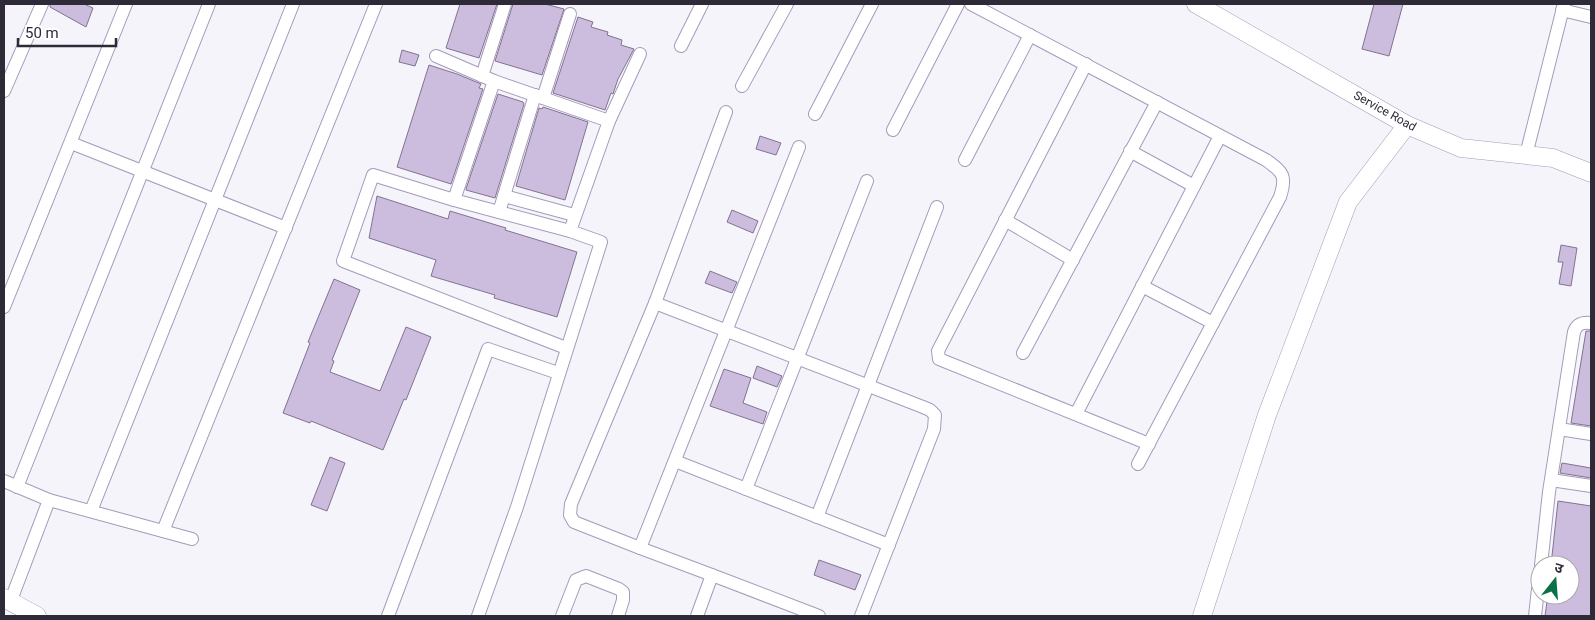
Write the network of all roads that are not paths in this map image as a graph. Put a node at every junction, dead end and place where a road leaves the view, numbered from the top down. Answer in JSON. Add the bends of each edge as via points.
{"nodes":[{"id":1,"x":42,"y":4,"type":"edge"},
{"id":2,"x":126,"y":4,"type":"edge"},
{"id":3,"x":209,"y":4,"type":"edge"},
{"id":4,"x":293,"y":4,"type":"edge"},
{"id":5,"x":376,"y":4,"type":"edge"},
{"id":6,"x":505,"y":4,"type":"edge"},
{"id":7,"x":702,"y":4,"type":"edge"},
{"id":8,"x":787,"y":4,"type":"edge"},
{"id":9,"x":872,"y":4,"type":"edge"},
{"id":10,"x":958,"y":4,"type":"edge"},
{"id":11,"x":971,"y":4,"type":"edge"},
{"id":12,"x":1196,"y":4,"type":"edge"},
{"id":13,"x":1563,"y":7,"type":"edge"},
{"id":14,"x":989,"y":8,"type":"edge"},
{"id":15,"x":570,"y":14,"type":"dead end"},
{"id":16,"x":1591,"y":17,"type":"edge"},
{"id":17,"x":1030,"y":35,"type":"junction"},
{"id":18,"x":681,"y":46,"type":"dead end"},
{"id":19,"x":640,"y":54,"type":"dead end"},
{"id":20,"x":436,"y":56,"type":"dead end"},
{"id":21,"x":1086,"y":64,"type":"junction"},
{"id":22,"x":482,"y":76,"type":"junction"},
{"id":23,"x":494,"y":81,"type":"junction"},
{"id":24,"x":742,"y":86,"type":"dead end"},
{"id":25,"x":4,"y":91,"type":"edge"},
{"id":26,"x":539,"y":96,"type":"junction"},
{"id":27,"x":1157,"y":102,"type":"junction"},
{"id":28,"x":726,"y":112,"type":"dead end"},
{"id":29,"x":815,"y":114,"type":"dead end"},
{"id":30,"x":609,"y":121,"type":"junction"},
{"id":31,"x":1407,"y":124,"type":"junction"},
{"id":32,"x":893,"y":130,"type":"dead end"},
{"id":33,"x":1220,"y":136,"type":"junction"},
{"id":34,"x":71,"y":143,"type":"junction"},
{"id":35,"x":799,"y":146,"type":"dead end"},
{"id":36,"x":1130,"y":152,"type":"junction"},
{"id":37,"x":1526,"y":155,"type":"junction"},
{"id":38,"x":965,"y":160,"type":"dead end"},
{"id":39,"x":142,"y":171,"type":"junction"},
{"id":40,"x":1591,"y":173,"type":"edge"},
{"id":41,"x":867,"y":181,"type":"dead end"},
{"id":42,"x":1194,"y":186,"type":"junction"},
{"id":43,"x":504,"y":196,"type":"junction"},
{"id":44,"x":216,"y":200,"type":"junction"},
{"id":45,"x":454,"y":200,"type":"junction"},
{"id":46,"x":937,"y":206,"type":"dead end"},
{"id":47,"x":499,"y":212,"type":"junction"},
{"id":48,"x":574,"y":215,"type":"junction"},
{"id":49,"x":1005,"y":220,"type":"junction"},
{"id":50,"x":286,"y":228,"type":"junction"},
{"id":51,"x":570,"y":230,"type":"junction"},
{"id":52,"x":1073,"y":260,"type":"junction"},
{"id":53,"x":1142,"y":286,"type":"junction"},
{"id":54,"x":654,"y":303,"type":"junction"},
{"id":55,"x":4,"y":307,"type":"edge"},
{"id":56,"x":1213,"y":323,"type":"junction"},
{"id":57,"x":1591,"y":323,"type":"edge"},
{"id":58,"x":726,"y":330,"type":"junction"},
{"id":59,"x":566,"y":348,"type":"junction"},
{"id":60,"x":1023,"y":353,"type":"dead end"},
{"id":61,"x":798,"y":357,"type":"junction"},
{"id":62,"x":558,"y":373,"type":"junction"},
{"id":63,"x":869,"y":386,"type":"junction"},
{"id":64,"x":1076,"y":414,"type":"junction"},
{"id":65,"x":1559,"y":429,"type":"junction"},
{"id":66,"x":1591,"y":434,"type":"edge"},
{"id":67,"x":1149,"y":444,"type":"junction"},
{"id":68,"x":675,"y":461,"type":"junction"},
{"id":69,"x":1138,"y":464,"type":"dead end"},
{"id":70,"x":1551,"y":480,"type":"junction"},
{"id":71,"x":4,"y":481,"type":"edge"},
{"id":72,"x":17,"y":486,"type":"junction"},
{"id":73,"x":1591,"y":486,"type":"edge"},
{"id":74,"x":746,"y":489,"type":"junction"},
{"id":75,"x":49,"y":500,"type":"junction"},
{"id":76,"x":91,"y":511,"type":"junction"},
{"id":77,"x":818,"y":517,"type":"junction"},
{"id":78,"x":163,"y":531,"type":"junction"},
{"id":79,"x":192,"y":539,"type":"dead end"},
{"id":80,"x":889,"y":545,"type":"junction"},
{"id":81,"x":640,"y":548,"type":"junction"},
{"id":82,"x":1542,"y":555,"type":"edge"},
{"id":83,"x":712,"y":575,"type":"junction"},
{"id":84,"x":7,"y":599,"type":"edge"},
{"id":85,"x":37,"y":616,"type":"edge"},
{"id":86,"x":388,"y":616,"type":"edge"},
{"id":87,"x":478,"y":616,"type":"edge"},
{"id":88,"x":562,"y":616,"type":"edge"},
{"id":89,"x":618,"y":616,"type":"edge"},
{"id":90,"x":697,"y":616,"type":"edge"},
{"id":91,"x":819,"y":616,"type":"edge"},
{"id":92,"x":861,"y":616,"type":"edge"},
{"id":93,"x":1202,"y":616,"type":"edge"}],
"edges":[{"from":1,"to":25,"type":"street"},
{"from":2,"to":34,"type":"street"},
{"from":3,"to":39,"type":"street"},
{"from":4,"to":44,"type":"street"},
{"from":5,"to":50,"type":"street"},
{"from":6,"to":22,"type":"street"},
{"from":7,"to":18,"type":"street"},
{"from":8,"to":24,"type":"street"},
{"from":9,"to":29,"type":"street"},
{"from":10,"to":32,"type":"street"},
{"from":11,"to":14,"type":"street"},
{"from":12,"to":31,"type":"street","name":"Service Road"},
{"from":13,"to":16,"type":"street"},
{"from":13,"to":37,"type":"street"},
{"from":14,"to":17,"type":"street"},
{"from":15,"to":26,"type":"street"},
{"from":17,"to":21,"type":"street"},
{"from":17,"to":38,"type":"street"},
{"from":19,"to":30,"type":"street"},
{"from":20,"to":22,"type":"street"},
{"from":21,"to":27,"type":"street"},
{"from":21,"to":49,"type":"street"},
{"from":22,"to":23,"type":"street"},
{"from":23,"to":26,"type":"street"},
{"from":23,"to":45,"type":"street"},
{"from":26,"to":30,"type":"street"},
{"from":26,"to":43,"type":"street"},
{"from":27,"to":33,"type":"street"},
{"from":27,"to":36,"type":"street"},
{"from":28,"to":54,"type":"street"},
{"from":30,"to":48,"type":"street"},
{"from":31,"to":37,"type":"street","name":"Service Road","via":[[1461,148]]},
{"from":31,"to":93,"type":"street","via":[[1348,202],[1267,415]]},
{"from":33,"to":42,"type":"street"},
{"from":33,"to":56,"type":"street","via":[[1274,166],[1284,184]]},
{"from":34,"to":39,"type":"street"},
{"from":34,"to":55,"type":"street"},
{"from":35,"to":58,"type":"street"},
{"from":36,"to":42,"type":"street"},
{"from":36,"to":52,"type":"street"},
{"from":37,"to":40,"type":"street","name":"Service Road","via":[[1553,158]]},
{"from":39,"to":44,"type":"street"},
{"from":39,"to":72,"type":"street"},
{"from":41,"to":61,"type":"street"},
{"from":42,"to":53,"type":"street"},
{"from":43,"to":47,"type":"street"},
{"from":43,"to":48,"type":"street"},
{"from":44,"to":50,"type":"street"},
{"from":44,"to":76,"type":"street"},
{"from":45,"to":47,"type":"street"},
{"from":45,"to":59,"type":"street","via":[[373,175],[343,261]]},
{"from":46,"to":63,"type":"street"},
{"from":47,"to":51,"type":"street"},
{"from":48,"to":51,"type":"street"},
{"from":49,"to":52,"type":"street"},
{"from":49,"to":64,"type":"street","via":[[938,351],[938,359]]},
{"from":50,"to":78,"type":"street"},
{"from":51,"to":59,"type":"street","via":[[601,242]]},
{"from":52,"to":60,"type":"street"},
{"from":53,"to":56,"type":"street"},
{"from":53,"to":64,"type":"street"},
{"from":54,"to":58,"type":"street"},
{"from":54,"to":81,"type":"street","via":[[571,504],[570,514],[574,522]]},
{"from":56,"to":67,"type":"street"},
{"from":57,"to":65,"type":"street","via":[[1581,323],[1574,332]]},
{"from":58,"to":61,"type":"street"},
{"from":58,"to":68,"type":"street"},
{"from":59,"to":62,"type":"street"},
{"from":61,"to":63,"type":"street"},
{"from":61,"to":74,"type":"street"},
{"from":62,"to":86,"type":"street","via":[[488,349]]},
{"from":62,"to":87,"type":"street","via":[[517,507]]},
{"from":63,"to":77,"type":"street"},
{"from":63,"to":80,"type":"street","via":[[930,410],[935,415],[934,429]]},
{"from":64,"to":67,"type":"street"},
{"from":65,"to":66,"type":"street"},
{"from":65,"to":70,"type":"street"},
{"from":67,"to":69,"type":"street"},
{"from":68,"to":74,"type":"street"},
{"from":68,"to":81,"type":"street"},
{"from":70,"to":73,"type":"street"},
{"from":70,"to":82,"type":"street"},
{"from":71,"to":72,"type":"street"},
{"from":72,"to":75,"type":"street"},
{"from":74,"to":77,"type":"street"},
{"from":75,"to":76,"type":"street"},
{"from":75,"to":84,"type":"street"},
{"from":76,"to":78,"type":"street"},
{"from":77,"to":80,"type":"street"},
{"from":78,"to":79,"type":"street"},
{"from":80,"to":92,"type":"street"},
{"from":81,"to":83,"type":"street"},
{"from":83,"to":90,"type":"street"},
{"from":83,"to":91,"type":"street"},
{"from":84,"to":85,"type":"street"},
{"from":88,"to":89,"type":"street","via":[[576,580],[586,576],[623,592]]}]}
